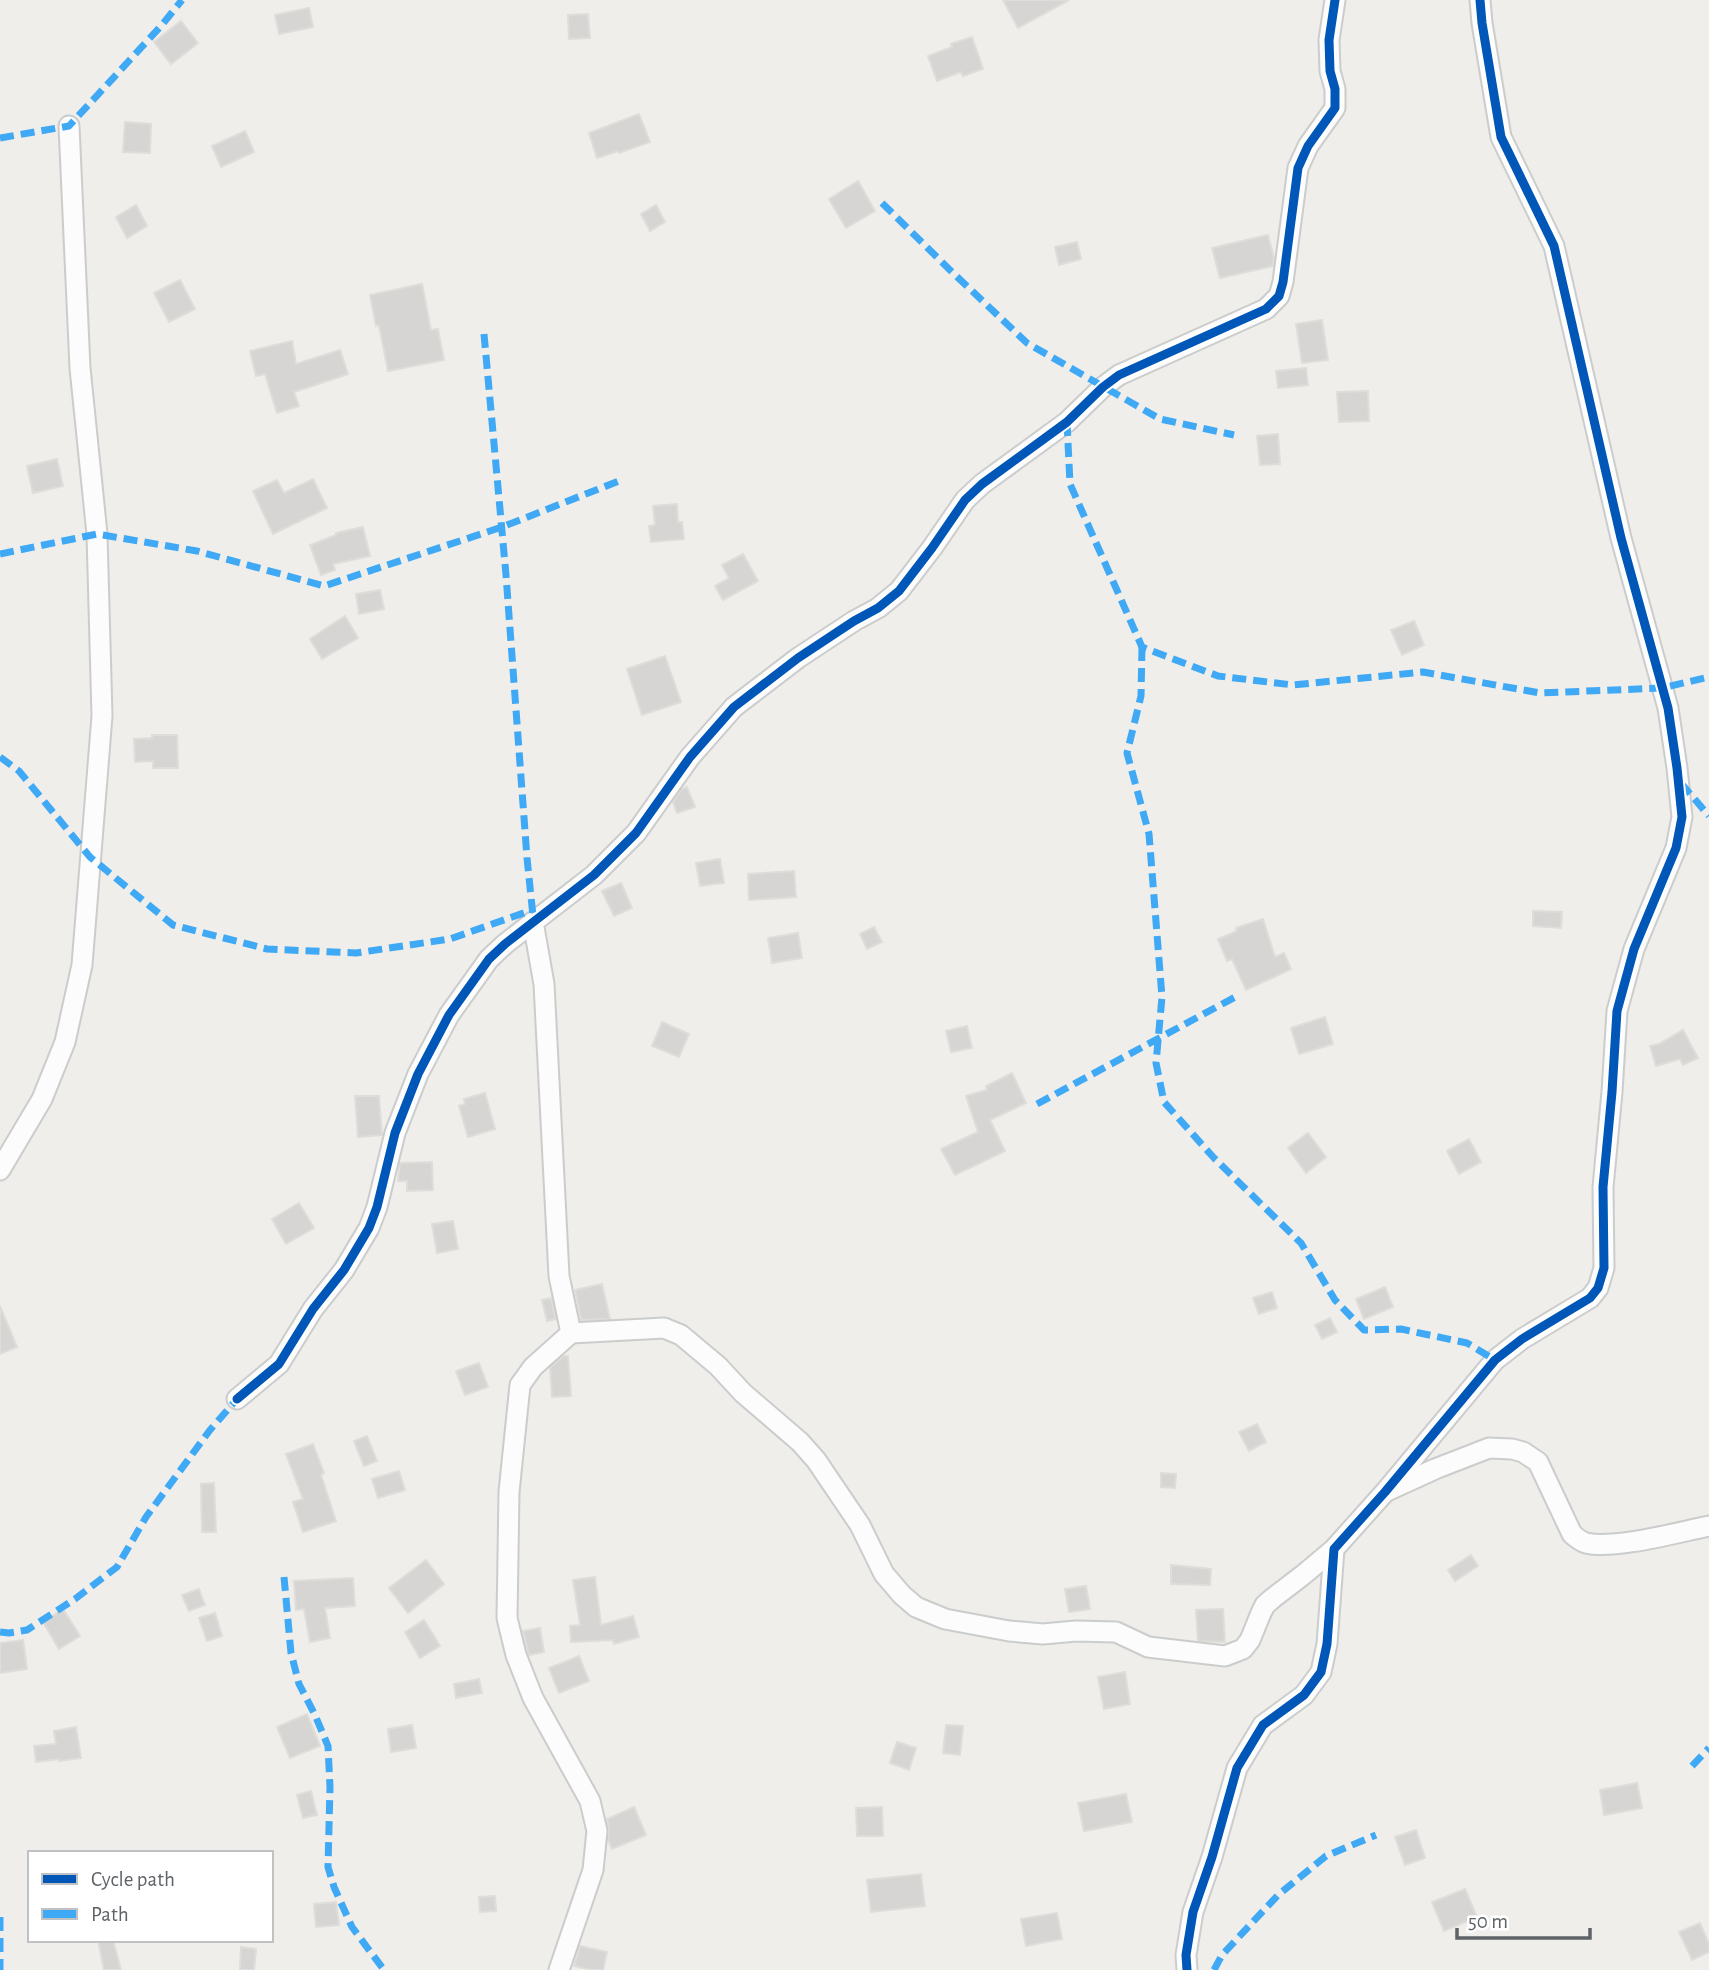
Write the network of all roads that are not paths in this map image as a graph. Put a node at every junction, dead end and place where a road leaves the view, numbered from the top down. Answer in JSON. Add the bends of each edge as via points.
{"nodes":[{"id":1,"x":1335,"y":0,"type":"edge"},
{"id":2,"x":1480,"y":0,"type":"edge"},
{"id":3,"x":69,"y":126,"type":"dead end"},
{"id":4,"x":533,"y":922,"type":"junction"},
{"id":5,"x":0,"y":1170,"type":"edge"},
{"id":6,"x":571,"y":1333,"type":"junction"},
{"id":7,"x":237,"y":1399,"type":"dead end"},
{"id":8,"x":1385,"y":1492,"type":"junction"},
{"id":9,"x":1709,"y":1526,"type":"edge"},
{"id":10,"x":1334,"y":1549,"type":"junction"},
{"id":11,"x":559,"y":1970,"type":"edge"},
{"id":12,"x":1187,"y":1970,"type":"edge"}],
"edges":[{"from":1,"to":4,"type":"street","via":[[1329,40],[1335,108],[1298,169],[1279,296],[1266,309],[1119,375],[1067,422],[982,484],[965,500],[899,591],[734,707],[690,757],[636,833],[594,875]]},
{"from":2,"to":8,"type":"street","via":[[1502,137],[1554,246],[1620,538],[1668,708],[1682,817],[1669,868],[1633,948],[1617,1012],[1603,1188],[1604,1268],[1598,1288],[1590,1298],[1495,1360]]},
{"from":3,"to":5,"type":"street","via":[[80,368],[97,534],[102,716],[82,965],[65,1042],[42,1099]]},
{"from":4,"to":6,"type":"street","via":[[544,984],[559,1276]]},
{"from":4,"to":7,"type":"street","via":[[489,959],[449,1015],[418,1074],[395,1133],[369,1227],[344,1270],[279,1364]]},
{"from":6,"to":10,"type":"street","via":[[664,1328],[681,1335],[816,1460],[860,1525],[884,1574],[902,1595],[916,1607],[945,1619],[1043,1634],[1116,1632],[1148,1647],[1225,1656],[1250,1640],[1265,1605]]},
{"from":6,"to":11,"type":"street","via":[[520,1385],[509,1492],[507,1618],[516,1655],[533,1698],[590,1801],[597,1831],[593,1870]]},
{"from":8,"to":9,"type":"street","via":[[1489,1448],[1512,1449],[1538,1462],[1580,1541],[1618,1543]]},
{"from":8,"to":10,"type":"street"},
{"from":10,"to":12,"type":"street","via":[[1321,1672],[1304,1695],[1263,1725],[1237,1768],[1193,1912]]}]}
